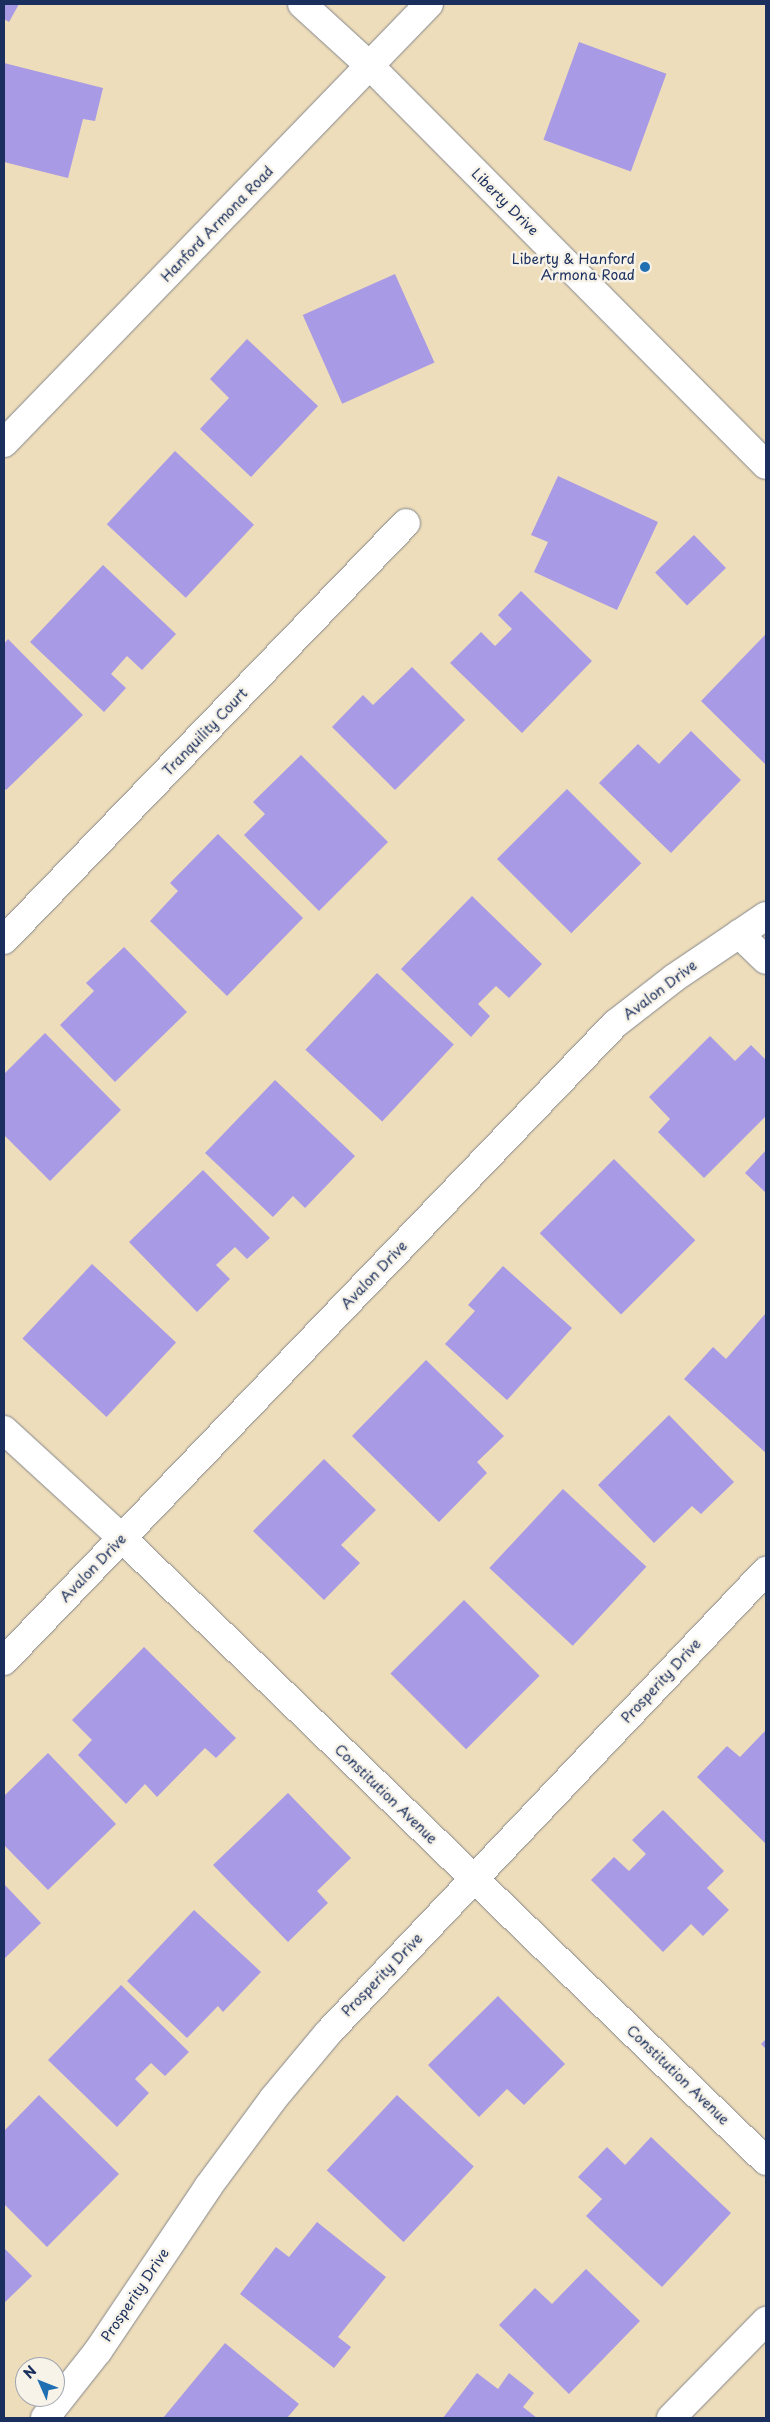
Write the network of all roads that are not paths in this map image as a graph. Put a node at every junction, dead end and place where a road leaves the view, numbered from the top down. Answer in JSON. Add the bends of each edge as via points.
{"nodes":[{"id":1,"x":302,"y":4,"type":"edge"},
{"id":2,"x":429,"y":4,"type":"edge"},
{"id":3,"x":370,"y":66,"type":"junction"},
{"id":4,"x":4,"y":443,"type":"edge"},
{"id":5,"x":766,"y":465,"type":"edge"},
{"id":6,"x":406,"y":523,"type":"dead end"},
{"id":7,"x":766,"y":916,"type":"edge"},
{"id":8,"x":739,"y":934,"type":"junction"},
{"id":9,"x":4,"y":940,"type":"edge"},
{"id":10,"x":766,"y":960,"type":"edge"},
{"id":11,"x":4,"y":1430,"type":"edge"},
{"id":12,"x":122,"y":1538,"type":"junction"},
{"id":13,"x":766,"y":1571,"type":"edge"},
{"id":14,"x":4,"y":1661,"type":"edge"},
{"id":15,"x":474,"y":1879,"type":"junction"},
{"id":16,"x":766,"y":2161,"type":"edge"},
{"id":17,"x":766,"y":2321,"type":"edge"},
{"id":18,"x":45,"y":2418,"type":"edge"},
{"id":19,"x":671,"y":2418,"type":"edge"}],
"edges":[{"from":1,"to":3,"type":"street","name":"Liberty Drive"},
{"from":2,"to":3,"type":"street","name":"Hanford Armona Road"},
{"from":3,"to":4,"type":"street","name":"Hanford Armona Road"},
{"from":3,"to":5,"type":"street","name":"Liberty Drive"},
{"from":6,"to":9,"type":"street","name":"Tranquility Court"},
{"from":7,"to":8,"type":"street","name":"Avalon Drive"},
{"from":8,"to":10,"type":"street"},
{"from":8,"to":12,"type":"street","name":"Avalon Drive","via":[[674,978],[615,1024]]},
{"from":11,"to":12,"type":"street","name":"Constitution Avenue"},
{"from":12,"to":14,"type":"street","name":"Avalon Drive"},
{"from":12,"to":15,"type":"street","name":"Constitution Avenue"},
{"from":13,"to":15,"type":"street","name":"Prosperity Drive"},
{"from":15,"to":16,"type":"street","name":"Constitution Avenue"},
{"from":15,"to":18,"type":"street","name":"Prosperity Drive","via":[[328,2032],[273,2099],[208,2187],[98,2351]]},
{"from":17,"to":19,"type":"street"}]}
